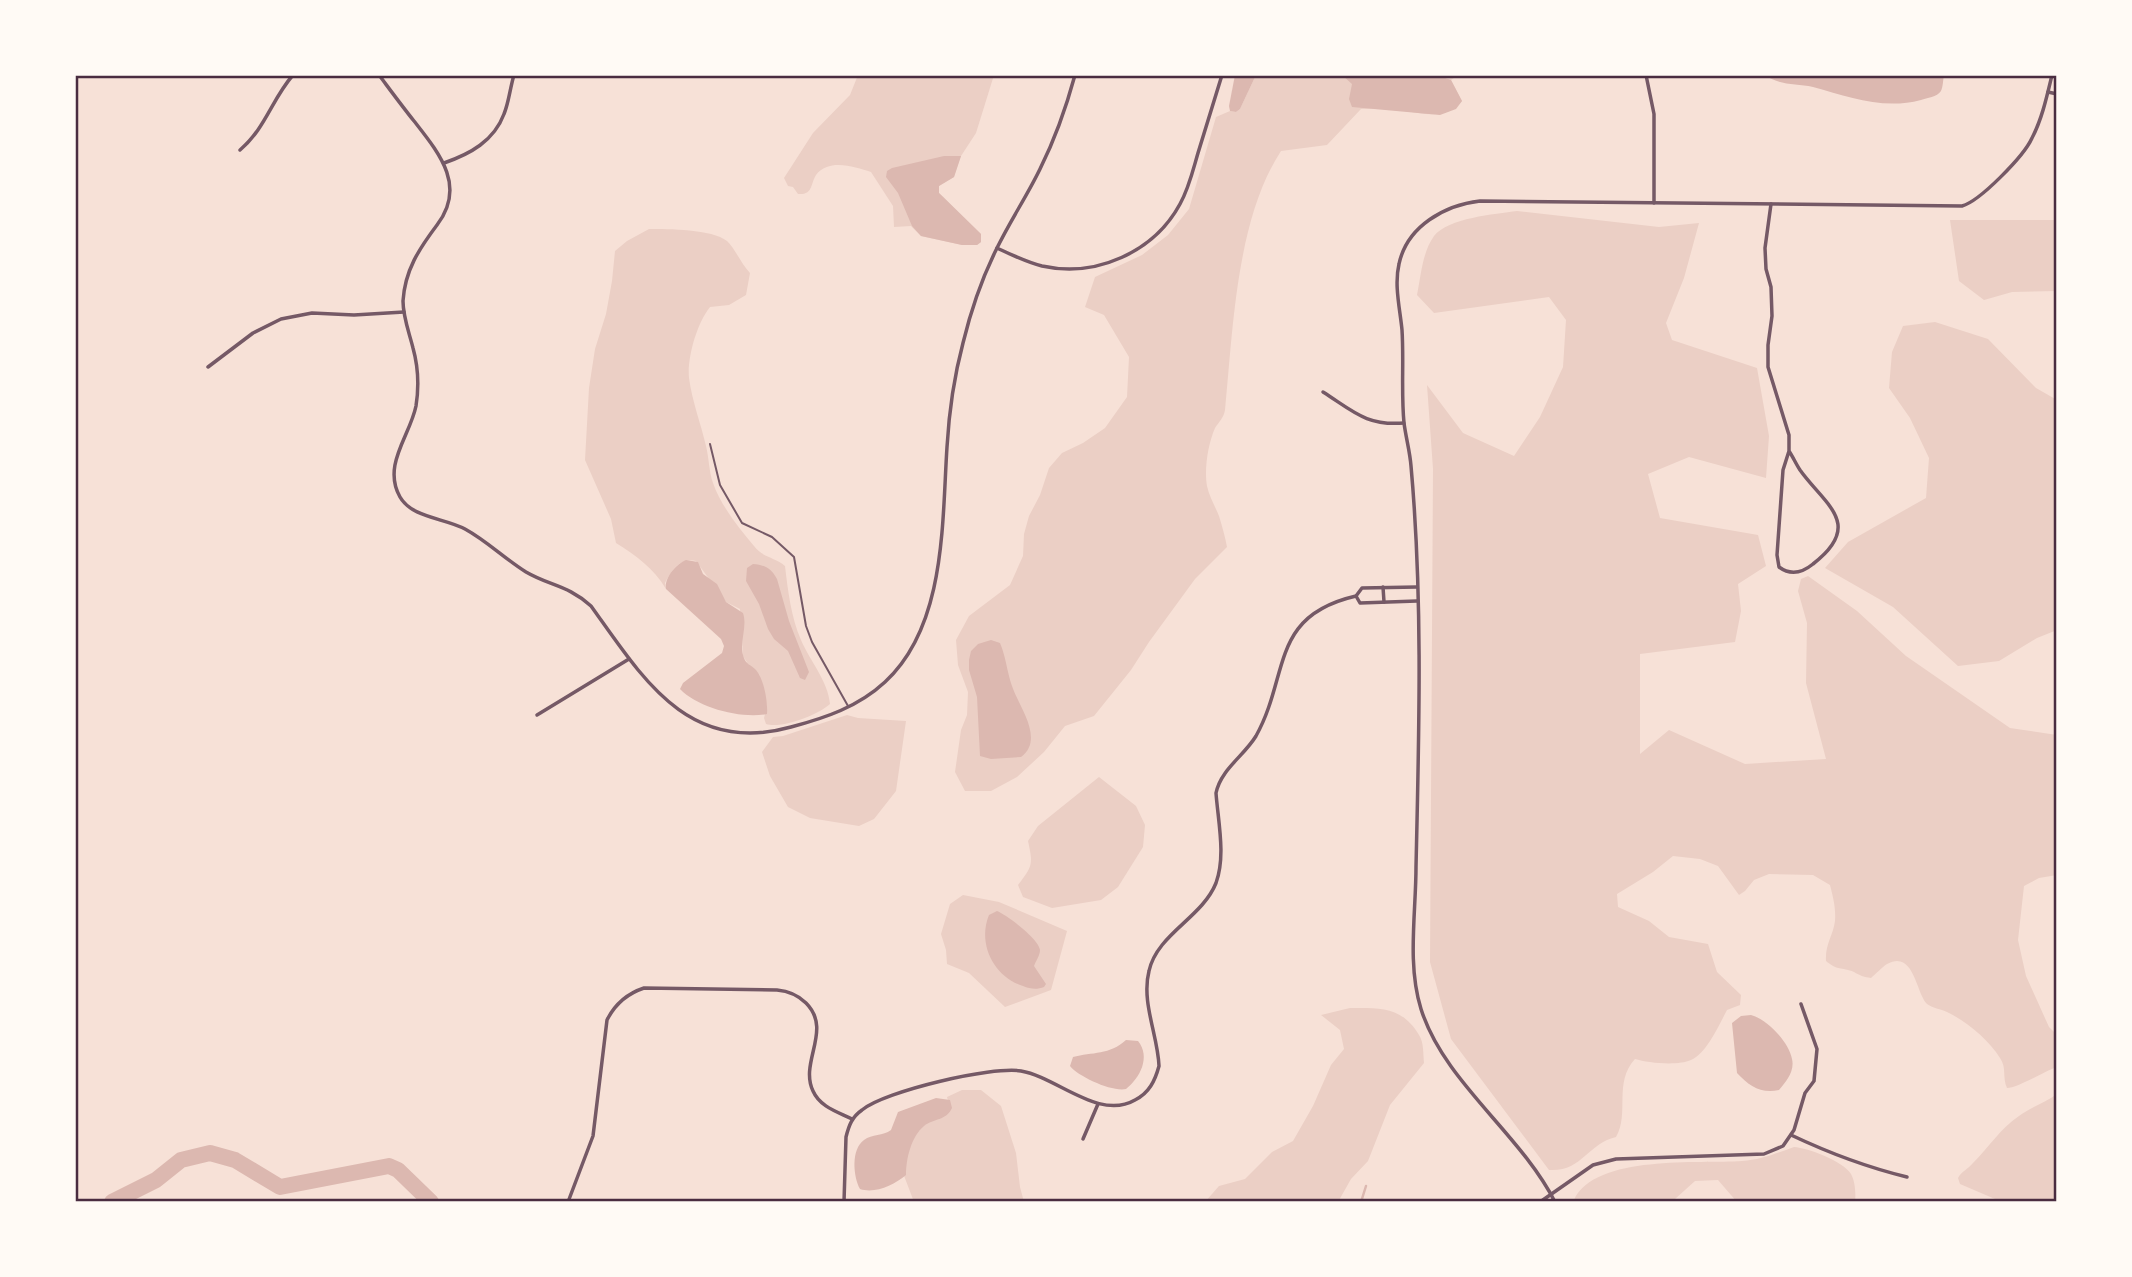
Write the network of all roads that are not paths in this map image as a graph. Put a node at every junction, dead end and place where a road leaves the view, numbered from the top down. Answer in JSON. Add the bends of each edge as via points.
{"nodes":[{"id":1,"x":293,"y":75,"type":"edge"},
{"id":2,"x":379,"y":75,"type":"edge"},
{"id":3,"x":514,"y":75,"type":"edge"},
{"id":4,"x":1075,"y":75,"type":"edge"},
{"id":5,"x":1222,"y":75,"type":"edge"},
{"id":6,"x":1646,"y":75,"type":"edge"},
{"id":7,"x":2052,"y":75,"type":"edge"},
{"id":8,"x":2048,"y":92,"type":"junction"},
{"id":9,"x":2057,"y":94,"type":"edge"},
{"id":10,"x":240,"y":150,"type":"dead end"},
{"id":11,"x":444,"y":163,"type":"junction"},
{"id":12,"x":1654,"y":203,"type":"junction"},
{"id":13,"x":1771,"y":204,"type":"junction"},
{"id":14,"x":997,"y":248,"type":"junction"},
{"id":15,"x":404,"y":312,"type":"junction"},
{"id":16,"x":208,"y":367,"type":"dead end"},
{"id":17,"x":1323,"y":392,"type":"dead end"},
{"id":18,"x":1404,"y":424,"type":"junction"},
{"id":19,"x":710,"y":444,"type":"dead end"},
{"id":20,"x":1789,"y":451,"type":"junction"},
{"id":21,"x":1383,"y":587,"type":"junction"},
{"id":22,"x":1417,"y":587,"type":"junction"},
{"id":23,"x":1356,"y":596,"type":"junction"},
{"id":24,"x":1418,"y":601,"type":"junction"},
{"id":25,"x":1384,"y":602,"type":"junction"},
{"id":26,"x":629,"y":659,"type":"junction"},
{"id":27,"x":849,"y":707,"type":"junction"},
{"id":28,"x":537,"y":715,"type":"dead end"},
{"id":29,"x":1801,"y":1004,"type":"dead end"},
{"id":30,"x":1098,"y":1104,"type":"junction"},
{"id":31,"x":852,"y":1119,"type":"junction"},
{"id":32,"x":1791,"y":1135,"type":"junction"},
{"id":33,"x":1083,"y":1139,"type":"dead end"},
{"id":34,"x":1907,"y":1177,"type":"dead end"},
{"id":35,"x":1552,"y":1195,"type":"junction"},
{"id":36,"x":568,"y":1202,"type":"edge"},
{"id":37,"x":844,"y":1202,"type":"edge"},
{"id":38,"x":1540,"y":1202,"type":"edge"},
{"id":39,"x":1555,"y":1202,"type":"edge"}],
"edges":[{"from":1,"to":10,"type":"street","via":[[259,132]]},
{"from":2,"to":11,"type":"street"},
{"from":3,"to":11,"type":"street","via":[[505,112],[489,138]]},
{"from":4,"to":14,"type":"street","via":[[1040,169]]},
{"from":5,"to":14,"type":"street","via":[[1187,189],[1152,240],[1113,261],[1080,268],[1044,266]]},
{"from":6,"to":12,"type":"street","via":[[1654,114]]},
{"from":7,"to":8,"type":"street"},
{"from":8,"to":9,"type":"street"},
{"from":8,"to":13,"type":"street","via":[[2032,140],[1971,204],[1950,208]]},
{"from":11,"to":15,"type":"street","via":[[449,180],[447,207],[410,268]]},
{"from":12,"to":13,"type":"street"},
{"from":12,"to":18,"type":"street","via":[[1480,201],[1450,207],[1428,221],[1410,242],[1397,277]]},
{"from":13,"to":20,"type":"street","via":[[1765,248],[1772,287],[1768,367],[1789,435]]},
{"from":14,"to":27,"type":"street","via":[[973,308],[955,380],[942,532],[923,623],[895,673]]},
{"from":15,"to":16,"type":"street","via":[[312,313],[281,319]]},
{"from":15,"to":26,"type":"street","via":[[418,389],[394,469],[400,497],[417,511],[467,530],[526,572],[581,597]]},
{"from":17,"to":18,"type":"street","via":[[1370,421]]},
{"from":18,"to":22,"type":"street","via":[[1411,464]]},
{"from":19,"to":27,"type":"lane","via":[[720,485],[742,523],[772,537],[794,557],[811,642]]},
{"from":20,"to":20,"type":"street","via":[[1837,517],[1837,534],[1827,551],[1799,573],[1779,566],[1777,555],[1783,470]]},
{"from":21,"to":22,"type":"street"},
{"from":21,"to":23,"type":"street","via":[[1362,588]]},
{"from":21,"to":25,"type":"street"},
{"from":22,"to":24,"type":"street"},
{"from":23,"to":25,"type":"street","via":[[1360,603]]},
{"from":23,"to":30,"type":"street","via":[[1325,606],[1295,632],[1262,724],[1219,783],[1221,858],[1216,884],[1161,948],[1148,974],[1158,1056],[1156,1077],[1131,1103]]},
{"from":24,"to":25,"type":"street"},
{"from":24,"to":35,"type":"street","via":[[1416,987],[1439,1048],[1525,1154]]},
{"from":26,"to":27,"type":"street","via":[[668,703],[700,722],[729,731],[780,731]]},
{"from":26,"to":28,"type":"street"},
{"from":29,"to":32,"type":"street","via":[[1817,1049],[1817,1065]]},
{"from":30,"to":31,"type":"street","via":[[1035,1074],[1006,1070],[909,1090],[871,1103]]},
{"from":30,"to":33,"type":"street"},
{"from":31,"to":36,"type":"street","via":[[820,1102],[812,1089],[810,1069],[817,1024],[802,999],[777,990],[644,988],[625,997],[607,1020],[593,1136]]},
{"from":31,"to":37,"type":"street","via":[[846,1136]]},
{"from":32,"to":34,"type":"street","via":[[1826,1152]]},
{"from":32,"to":35,"type":"street","via":[[1783,1146],[1764,1154],[1604,1162]]},
{"from":35,"to":38,"type":"street"},
{"from":35,"to":39,"type":"street"}]}
